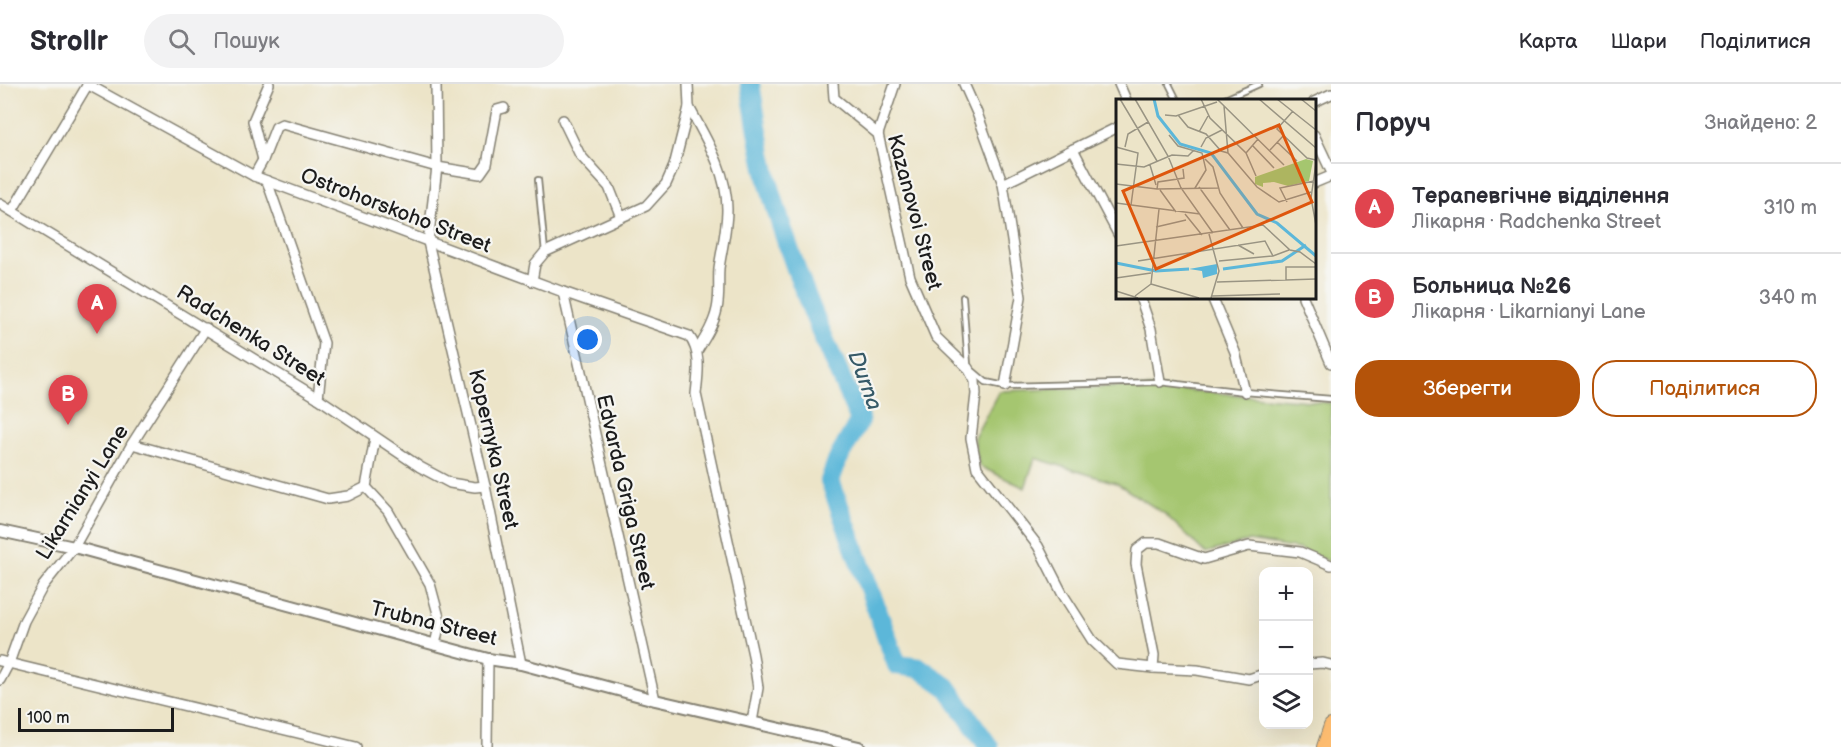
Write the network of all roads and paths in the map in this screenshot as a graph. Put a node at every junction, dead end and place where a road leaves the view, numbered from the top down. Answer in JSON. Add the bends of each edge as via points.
{"nodes":[{"id":1,"x":88,"y":84,"type":"edge"},
{"id":2,"x":269,"y":84,"type":"edge"},
{"id":3,"x":436,"y":84,"type":"edge"},
{"id":4,"x":688,"y":84,"type":"edge"},
{"id":5,"x":833,"y":84,"type":"edge"},
{"id":6,"x":895,"y":84,"type":"edge"},
{"id":7,"x":964,"y":84,"type":"edge"},
{"id":8,"x":1119,"y":84,"type":"edge"},
{"id":9,"x":1169,"y":84,"type":"edge"},
{"id":10,"x":1259,"y":84,"type":"edge"},
{"id":11,"x":1248,"y":86,"type":"edge"},
{"id":12,"x":1331,"y":94,"type":"edge"},
{"id":13,"x":1126,"y":99,"type":"edge"},
{"id":14,"x":1176,"y":99,"type":"edge"},
{"id":15,"x":1224,"y":99,"type":"edge"},
{"id":16,"x":1316,"y":101,"type":"edge"},
{"id":17,"x":689,"y":106,"type":"junction"},
{"id":18,"x":504,"y":108,"type":"dead end"},
{"id":19,"x":563,"y":120,"type":"dead end"},
{"id":20,"x":1116,"y":129,"type":"edge"},
{"id":21,"x":878,"y":134,"type":"junction"},
{"id":22,"x":1316,"y":140,"type":"edge"},
{"id":23,"x":1074,"y":149,"type":"junction"},
{"id":24,"x":263,"y":160,"type":"junction"},
{"id":25,"x":437,"y":166,"type":"junction"},
{"id":26,"x":1331,"y":174,"type":"edge"},
{"id":27,"x":254,"y":176,"type":"junction"},
{"id":28,"x":538,"y":180,"type":"dead end"},
{"id":29,"x":267,"y":181,"type":"junction"},
{"id":30,"x":1316,"y":182,"type":"edge"},
{"id":31,"x":1003,"y":184,"type":"junction"},
{"id":32,"x":0,"y":204,"type":"edge"},
{"id":33,"x":12,"y":211,"type":"junction"},
{"id":34,"x":621,"y":217,"type":"junction"},
{"id":35,"x":1116,"y":230,"type":"edge"},
{"id":36,"x":428,"y":242,"type":"junction"},
{"id":37,"x":545,"y":252,"type":"junction"},
{"id":38,"x":532,"y":281,"type":"junction"},
{"id":39,"x":563,"y":292,"type":"junction"},
{"id":40,"x":963,"y":297,"type":"dead end"},
{"id":41,"x":1140,"y":298,"type":"edge"},
{"id":42,"x":1212,"y":298,"type":"edge"},
{"id":43,"x":1304,"y":298,"type":"edge"},
{"id":44,"x":206,"y":328,"type":"junction"},
{"id":45,"x":697,"y":351,"type":"junction"},
{"id":46,"x":1331,"y":363,"type":"edge"},
{"id":47,"x":968,"y":368,"type":"junction"},
{"id":48,"x":1160,"y":382,"type":"junction"},
{"id":49,"x":1005,"y":386,"type":"junction"},
{"id":50,"x":1245,"y":392,"type":"junction"},
{"id":51,"x":318,"y":398,"type":"junction"},
{"id":52,"x":1331,"y":399,"type":"edge"},
{"id":53,"x":375,"y":438,"type":"junction"},
{"id":54,"x":132,"y":444,"type":"junction"},
{"id":55,"x":485,"y":486,"type":"junction"},
{"id":56,"x":366,"y":487,"type":"junction"},
{"id":57,"x":0,"y":531,"type":"edge"},
{"id":58,"x":74,"y":547,"type":"junction"},
{"id":59,"x":1331,"y":565,"type":"edge"},
{"id":60,"x":435,"y":645,"type":"junction"},
{"id":61,"x":488,"y":659,"type":"junction"},
{"id":62,"x":5,"y":662,"type":"edge"},
{"id":63,"x":521,"y":664,"type":"junction"},
{"id":64,"x":1313,"y":664,"type":"edge"},
{"id":65,"x":1331,"y":665,"type":"edge"},
{"id":66,"x":1153,"y":668,"type":"junction"},
{"id":67,"x":1260,"y":675,"type":"edge"},
{"id":68,"x":0,"y":680,"type":"edge"},
{"id":69,"x":655,"y":700,"type":"junction"},
{"id":70,"x":752,"y":722,"type":"junction"},
{"id":71,"x":1331,"y":726,"type":"edge"},
{"id":72,"x":356,"y":747,"type":"edge"},
{"id":73,"x":487,"y":747,"type":"edge"},
{"id":74,"x":860,"y":747,"type":"edge"},
{"id":75,"x":1324,"y":747,"type":"edge"}],
"edges":[{"from":1,"to":27,"type":"street","name":"Ostrohorskoho Street"},
{"from":1,"to":33,"type":"street"},
{"from":2,"to":24,"type":"street","via":[[253,121]]},
{"from":3,"to":25,"type":"street","name":"Kopernyka Street"},
{"from":4,"to":17,"type":"street"},
{"from":5,"to":21,"type":"street","name":"Kazanovoi Street","via":[[834,98]]},
{"from":6,"to":21,"type":"street"},
{"from":7,"to":31,"type":"street"},
{"from":8,"to":13,"type":"street"},
{"from":9,"to":14,"type":"lane"},
{"from":10,"to":11,"type":"lane"},
{"from":11,"to":15,"type":"lane"},
{"from":12,"to":16,"type":"street"},
{"from":17,"to":34,"type":"street","via":[[666,184],[646,206]]},
{"from":17,"to":45,"type":"street","via":[[721,170],[727,209],[717,309]]},
{"from":18,"to":25,"type":"street","via":[[497,110],[487,164],[480,174]]},
{"from":19,"to":34,"type":"street","via":[[580,155],[609,187]]},
{"from":20,"to":23,"type":"street"},
{"from":21,"to":47,"type":"street","name":"Kazanovoi Street","via":[[910,277],[936,337]]},
{"from":22,"to":26,"type":"street"},
{"from":23,"to":31,"type":"street"},
{"from":23,"to":35,"type":"street"},
{"from":24,"to":25,"type":"street","via":[[276,127],[282,124]]},
{"from":24,"to":27,"type":"street"},
{"from":25,"to":36,"type":"street","name":"Kopernyka Street"},
{"from":26,"to":30,"type":"street"},
{"from":27,"to":29,"type":"street","name":"Ostrohorskoho Street"},
{"from":28,"to":37,"type":"lane"},
{"from":29,"to":36,"type":"street","name":"Ostrohorskoho Street"},
{"from":29,"to":51,"type":"street","via":[[324,343]]},
{"from":31,"to":49,"type":"street","via":[[1021,297]]},
{"from":32,"to":33,"type":"street","name":"Radchenka Street"},
{"from":33,"to":44,"type":"street","name":"Radchenka Street"},
{"from":34,"to":37,"type":"street"},
{"from":36,"to":38,"type":"street","name":"Ostrohorskoho Street"},
{"from":36,"to":55,"type":"street","name":"Kopernyka Street"},
{"from":37,"to":38,"type":"street","via":[[535,264]]},
{"from":38,"to":39,"type":"street","name":"Ostrohorskoho Street"},
{"from":39,"to":45,"type":"street","name":"Ostrohorskoho Street","via":[[689,336]]},
{"from":39,"to":69,"type":"street","name":"Edvarda Griga Street"},
{"from":40,"to":47,"type":"lane"},
{"from":41,"to":48,"type":"street","via":[[1151,329]]},
{"from":42,"to":50,"type":"street","via":[[1235,352]]},
{"from":43,"to":46,"type":"street"},
{"from":44,"to":51,"type":"street","name":"Radchenka Street"},
{"from":44,"to":54,"type":"street","name":"Likarnianyi Lane"},
{"from":45,"to":70,"type":"street","via":[[696,394],[758,688]]},
{"from":47,"to":49,"type":"lane","via":[[986,382]]},
{"from":47,"to":66,"type":"street","via":[[975,381],[971,438],[977,468],[1038,546],[1092,640],[1117,664]]},
{"from":48,"to":49,"type":"lane"},
{"from":48,"to":50,"type":"lane"},
{"from":50,"to":52,"type":"lane"},
{"from":51,"to":53,"type":"street","name":"Radchenka Street"},
{"from":53,"to":55,"type":"street","name":"Radchenka Street","via":[[450,483]]},
{"from":53,"to":56,"type":"street"},
{"from":54,"to":56,"type":"street","via":[[328,499],[348,496]]},
{"from":54,"to":58,"type":"street","name":"Likarnianyi Lane"},
{"from":55,"to":63,"type":"street","name":"Kopernyka Street"},
{"from":56,"to":60,"type":"street","via":[[388,511],[430,584],[440,621]]},
{"from":57,"to":58,"type":"street","name":"Trubna Street"},
{"from":58,"to":60,"type":"street","name":"Trubna Street"},
{"from":58,"to":62,"type":"street","name":"Likarnianyi Lane","via":[[43,586]]},
{"from":59,"to":66,"type":"street","via":[[1300,552],[1249,546],[1204,559],[1159,543],[1146,543],[1137,550],[1136,564],[1154,655]]},
{"from":60,"to":61,"type":"street","name":"Trubna Street"},
{"from":61,"to":63,"type":"street","name":"Trubna Street"},
{"from":61,"to":73,"type":"street"},
{"from":62,"to":68,"type":"street","name":"Likarnianyi Lane"},
{"from":62,"to":72,"type":"street"},
{"from":63,"to":69,"type":"street","name":"Trubna Street"},
{"from":64,"to":65,"type":"street"},
{"from":66,"to":67,"type":"street","via":[[1197,670],[1249,679]]},
{"from":69,"to":70,"type":"street","name":"Trubna Street"},
{"from":70,"to":74,"type":"street","name":"Trubna Street"},
{"from":71,"to":75,"type":"main road"}]}
